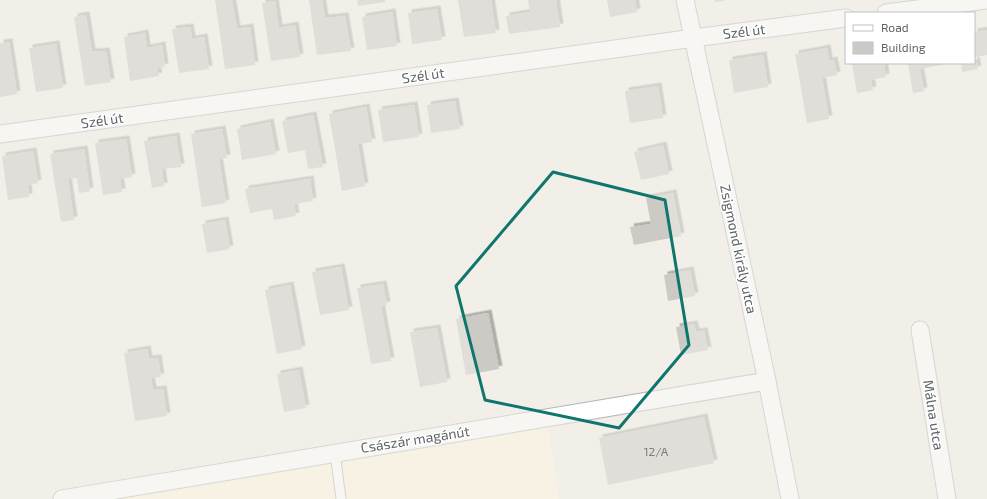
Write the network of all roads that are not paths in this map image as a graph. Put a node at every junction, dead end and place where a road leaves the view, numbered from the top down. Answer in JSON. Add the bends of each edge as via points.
{"nodes":[{"id":1,"x":685,"y":0,"type":"edge"},
{"id":2,"x":987,"y":0,"type":"edge"},
{"id":3,"x":894,"y":12,"type":"edge"},
{"id":4,"x":845,"y":18,"type":"edge"},
{"id":5,"x":694,"y":38,"type":"junction"},
{"id":6,"x":0,"y":134,"type":"edge"},
{"id":7,"x":920,"y":330,"type":"dead end"},
{"id":8,"x":767,"y":381,"type":"junction"},
{"id":9,"x":335,"y":453,"type":"junction"},
{"id":10,"x":62,"y":499,"type":"edge"},
{"id":11,"x":341,"y":499,"type":"edge"},
{"id":12,"x":790,"y":499,"type":"edge"},
{"id":13,"x":947,"y":499,"type":"edge"}],
"edges":[{"from":1,"to":5,"type":"street","name":"Zsigmond király utca"},
{"from":2,"to":3,"type":"street"},
{"from":4,"to":5,"type":"street","name":"Szél út"},
{"from":5,"to":6,"type":"street","name":"Szél út"},
{"from":5,"to":8,"type":"street","name":"Zsigmond király utca"},
{"from":7,"to":13,"type":"street","name":"Málna utca"},
{"from":8,"to":9,"type":"street","name":"Császár magánút"},
{"from":8,"to":12,"type":"street","name":"Zsigmond király utca"},
{"from":9,"to":10,"type":"street","name":"Császár magánút"},
{"from":9,"to":11,"type":"lane"}]}
